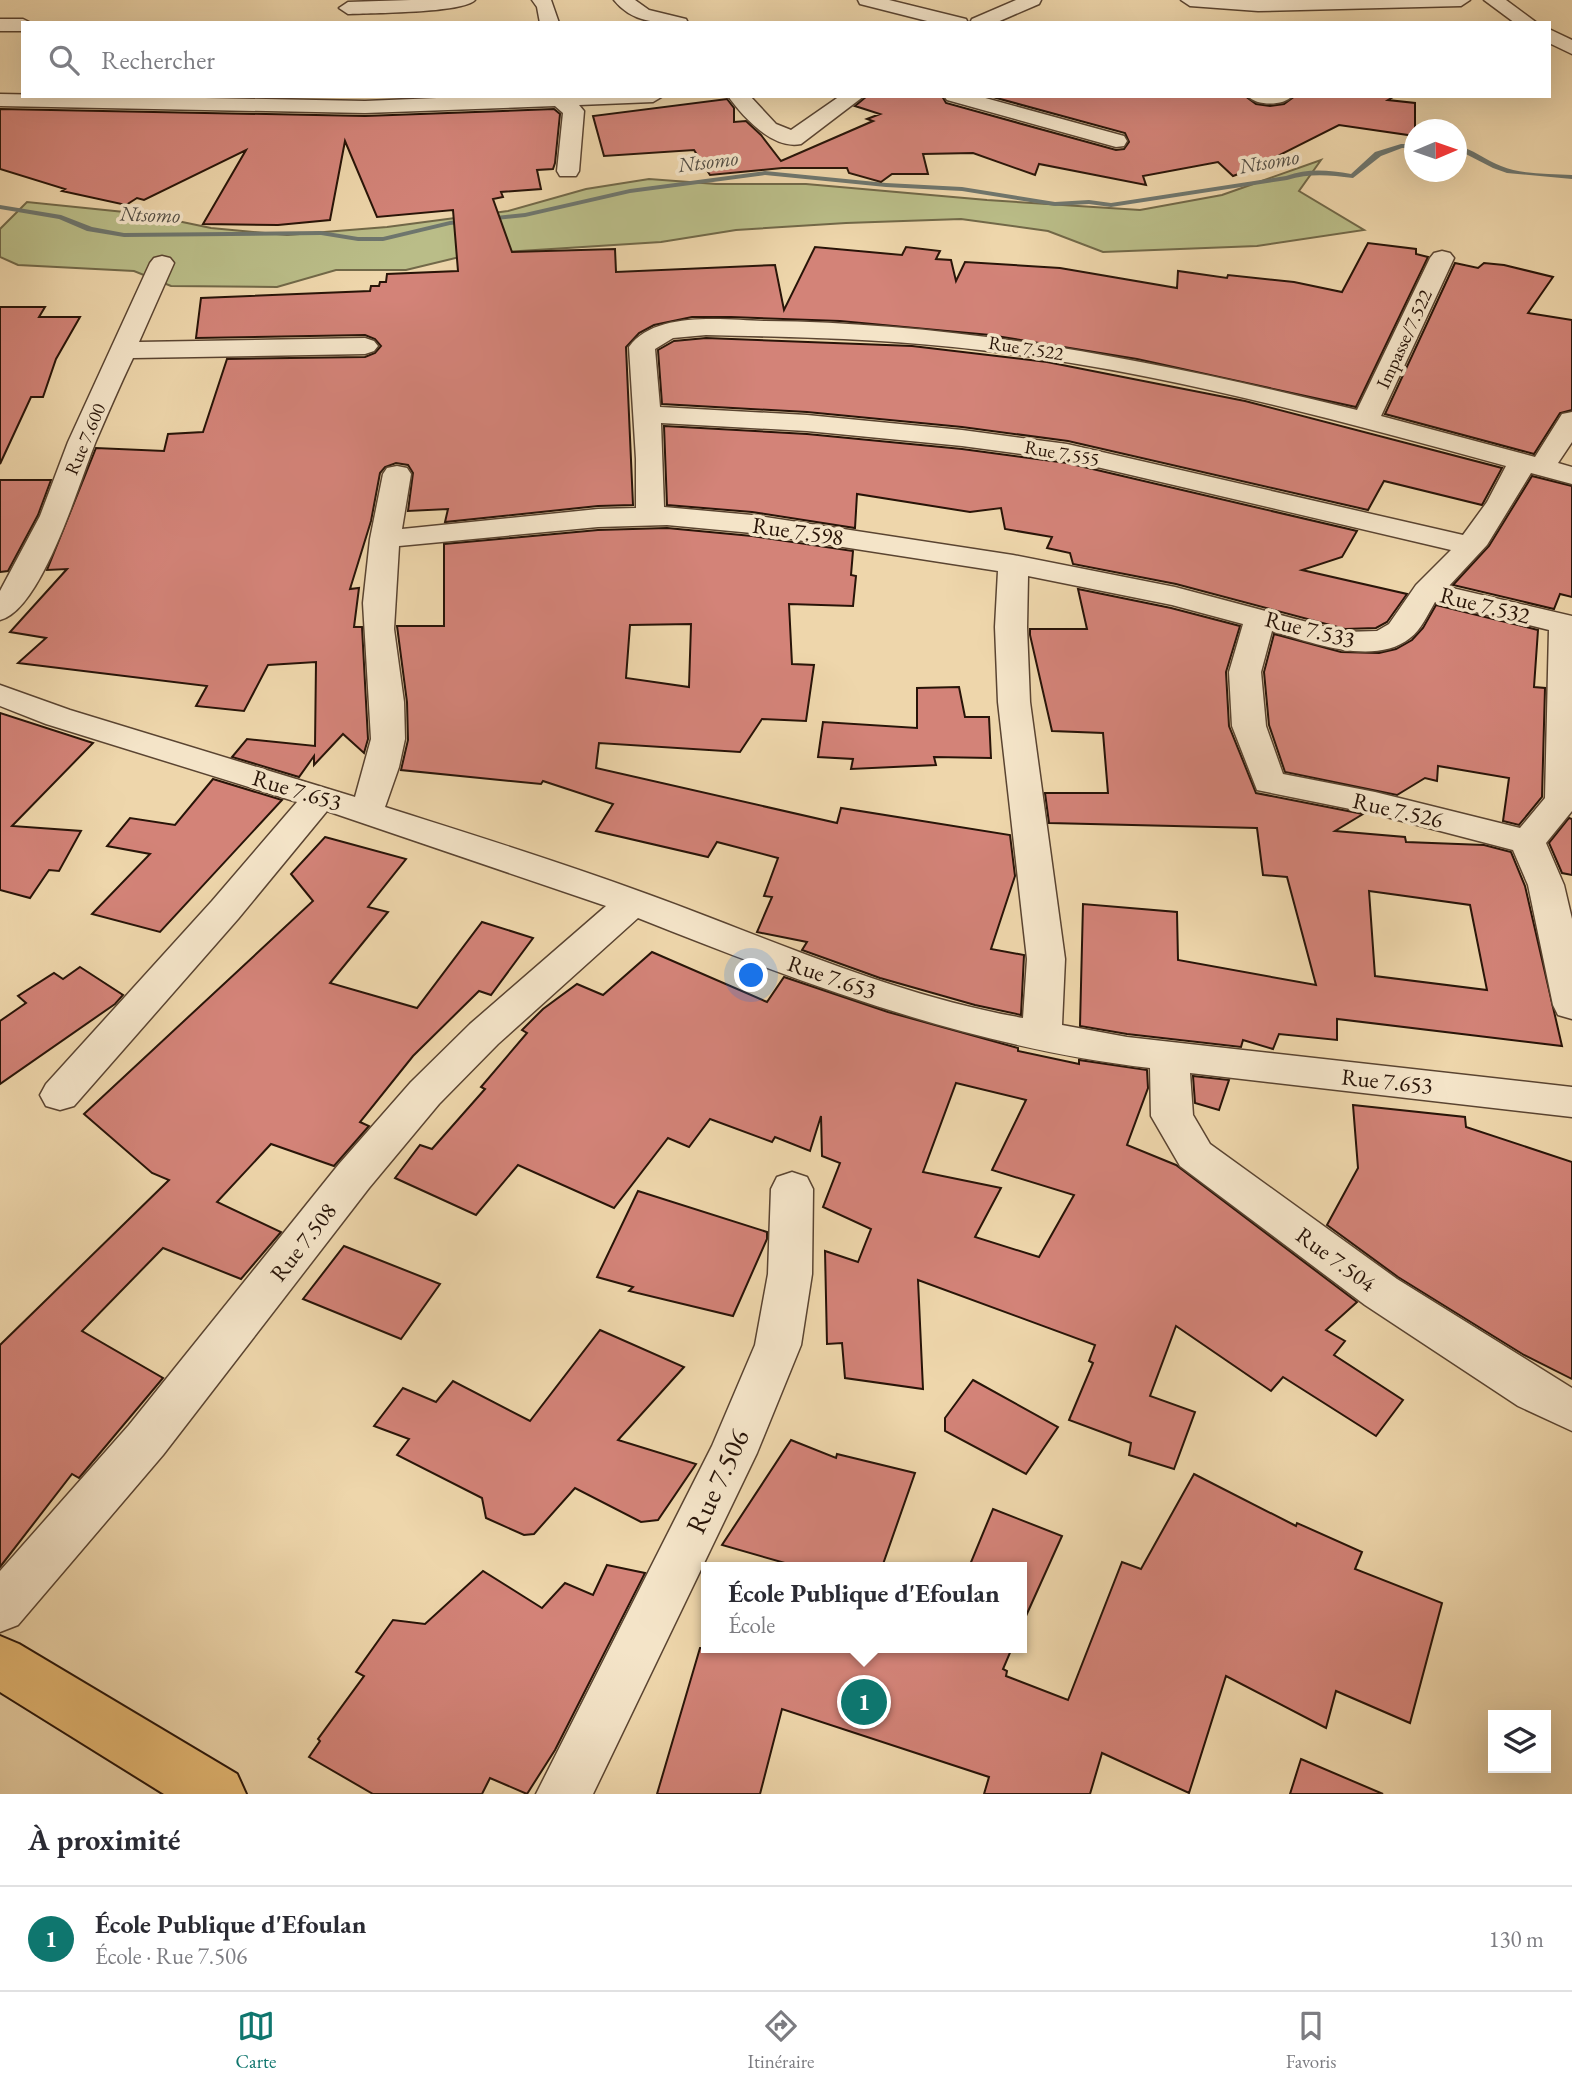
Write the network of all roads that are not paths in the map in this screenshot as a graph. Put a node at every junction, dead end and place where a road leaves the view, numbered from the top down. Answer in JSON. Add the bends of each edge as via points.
{"nodes":[{"id":1,"x":466,"y":0,"type":"edge"},
{"id":2,"x":541,"y":0,"type":"edge"},
{"id":3,"x":623,"y":0,"type":"edge"},
{"id":4,"x":867,"y":0,"type":"edge"},
{"id":5,"x":1031,"y":0,"type":"edge"},
{"id":6,"x":1189,"y":0,"type":"edge"},
{"id":7,"x":1461,"y":0,"type":"edge"},
{"id":8,"x":1493,"y":0,"type":"edge"},
{"id":9,"x":347,"y":10,"type":"edge"},
{"id":10,"x":1301,"y":14,"type":"edge"},
{"id":11,"x":550,"y":21,"type":"edge"},
{"id":12,"x":671,"y":21,"type":"edge"},
{"id":13,"x":951,"y":21,"type":"edge"},
{"id":14,"x":984,"y":21,"type":"edge"},
{"id":15,"x":1525,"y":21,"type":"edge"},
{"id":16,"x":0,"y":25,"type":"edge"},
{"id":17,"x":21,"y":25,"type":"edge"},
{"id":18,"x":1551,"y":36,"type":"edge"},
{"id":19,"x":1572,"y":48,"type":"edge"},
{"id":20,"x":519,"y":98,"type":"edge"},
{"id":21,"x":559,"y":98,"type":"edge"},
{"id":22,"x":740,"y":98,"type":"edge"},
{"id":23,"x":850,"y":98,"type":"edge"},
{"id":24,"x":961,"y":98,"type":"edge"},
{"id":25,"x":0,"y":100,"type":"edge"},
{"id":26,"x":365,"y":102,"type":"edge"},
{"id":27,"x":1116,"y":141,"type":"dead end"},
{"id":28,"x":568,"y":171,"type":"dead end"},
{"id":29,"x":1442,"y":258,"type":"dead end"},
{"id":30,"x":162,"y":263,"type":"dead end"},
{"id":31,"x":365,"y":346,"type":"dead end"},
{"id":32,"x":125,"y":350,"type":"junction"},
{"id":33,"x":647,"y":414,"type":"junction"},
{"id":34,"x":1572,"y":420,"type":"edge"},
{"id":35,"x":1366,"y":421,"type":"junction"},
{"id":36,"x":1532,"y":465,"type":"junction"},
{"id":37,"x":397,"y":474,"type":"dead end"},
{"id":38,"x":1572,"y":476,"type":"edge"},
{"id":39,"x":650,"y":516,"type":"junction"},
{"id":40,"x":384,"y":539,"type":"junction"},
{"id":41,"x":1468,"y":545,"type":"junction"},
{"id":42,"x":1013,"y":564,"type":"junction"},
{"id":43,"x":1427,"y":591,"type":"junction"},
{"id":44,"x":0,"y":611,"type":"edge"},
{"id":45,"x":1260,"y":617,"type":"junction"},
{"id":46,"x":0,"y":695,"type":"edge"},
{"id":47,"x":320,"y":797,"type":"junction"},
{"id":48,"x":366,"y":812,"type":"junction"},
{"id":49,"x":1528,"y":842,"type":"junction"},
{"id":50,"x":632,"y":902,"type":"junction"},
{"id":51,"x":1572,"y":1005,"type":"edge"},
{"id":52,"x":1042,"y":1035,"type":"junction"},
{"id":53,"x":1169,"y":1055,"type":"junction"},
{"id":54,"x":60,"y":1095,"type":"dead end"},
{"id":55,"x":1572,"y":1102,"type":"edge"},
{"id":56,"x":792,"y":1189,"type":"dead end"},
{"id":57,"x":1572,"y":1411,"type":"edge"},
{"id":58,"x":0,"y":1608,"type":"edge"},
{"id":59,"x":0,"y":1662,"type":"edge"},
{"id":60,"x":205,"y":1791,"type":"edge"},
{"id":61,"x":564,"y":1794,"type":"edge"}],
"edges":[{"from":1,"to":9,"type":"street"},
{"from":2,"to":11,"type":"street"},
{"from":3,"to":12,"type":"street","via":[[642,14]]},
{"from":4,"to":13,"type":"street"},
{"from":5,"to":14,"type":"street"},
{"from":6,"to":10,"type":"street","via":[[1258,5]]},
{"from":7,"to":10,"type":"street"},
{"from":8,"to":15,"type":"street"},
{"from":16,"to":17,"type":"street"},
{"from":18,"to":19,"type":"street"},
{"from":20,"to":26,"type":"street"},
{"from":21,"to":28,"type":"street","via":[[574,111]]},
{"from":22,"to":23,"type":"street","via":[[769,128],[793,139]]},
{"from":24,"to":27,"type":"street"},
{"from":25,"to":26,"type":"street"},
{"from":29,"to":35,"type":"street","name":"Impasse/7.522"},
{"from":30,"to":32,"type":"street","name":"Rue 7.600"},
{"from":31,"to":32,"type":"street"},
{"from":32,"to":44,"type":"street","name":"Rue 7.600","via":[[20,587]]},
{"from":33,"to":35,"type":"street","name":"Rue 7.522","via":[[642,346],[650,337],[678,330],[784,328],[1007,344],[1193,378]]},
{"from":33,"to":39,"type":"street","name":"Rue 7.522"},
{"from":33,"to":41,"type":"street","name":"Rue 7.555","via":[[834,426],[1066,452]]},
{"from":34,"to":36,"type":"street"},
{"from":35,"to":36,"type":"street","name":"Rue 7.522"},
{"from":36,"to":38,"type":"street","name":"Rue 7.522"},
{"from":36,"to":41,"type":"street","name":"Rue 7.533"},
{"from":37,"to":40,"type":"street"},
{"from":39,"to":40,"type":"street","name":"Rue 7.598"},
{"from":39,"to":42,"type":"street","name":"Rue 7.598","via":[[752,524]]},
{"from":40,"to":48,"type":"street","via":[[377,595],[388,739]]},
{"from":41,"to":43,"type":"street","name":"Rue 7.533"},
{"from":42,"to":45,"type":"street","name":"Rue 7.533"},
{"from":42,"to":52,"type":"street","via":[[1014,702],[1046,959]]},
{"from":43,"to":45,"type":"street","name":"Rue 7.533","via":[[1403,630],[1367,642],[1343,640]]},
{"from":43,"to":49,"type":"street","name":"Rue 7.532","via":[[1564,624],[1562,800]]},
{"from":45,"to":49,"type":"street","name":"Rue 7.526","via":[[1245,672],[1249,726],[1269,782]]},
{"from":46,"to":47,"type":"street","name":"Rue 7.653","via":[[58,718]]},
{"from":47,"to":48,"type":"street","name":"Rue 7.653"},
{"from":47,"to":54,"type":"street"},
{"from":48,"to":50,"type":"street","name":"Rue 7.653"},
{"from":49,"to":51,"type":"street","via":[[1546,885]]},
{"from":50,"to":52,"type":"street","name":"Rue 7.653","via":[[901,1002]]},
{"from":50,"to":58,"type":"street","name":"Rue 7.508","via":[[425,1093],[146,1440]]},
{"from":52,"to":53,"type":"street","name":"Rue 7.653"},
{"from":53,"to":55,"type":"street","name":"Rue 7.653"},
{"from":53,"to":57,"type":"street","name":"Rue 7.504","via":[[1172,1116],[1195,1155],[1381,1292]]},
{"from":56,"to":61,"type":"street","name":"Rue 7.506","via":[[789,1274],[778,1345],[733,1453]]},
{"from":59,"to":60,"type":"main road"}]}
